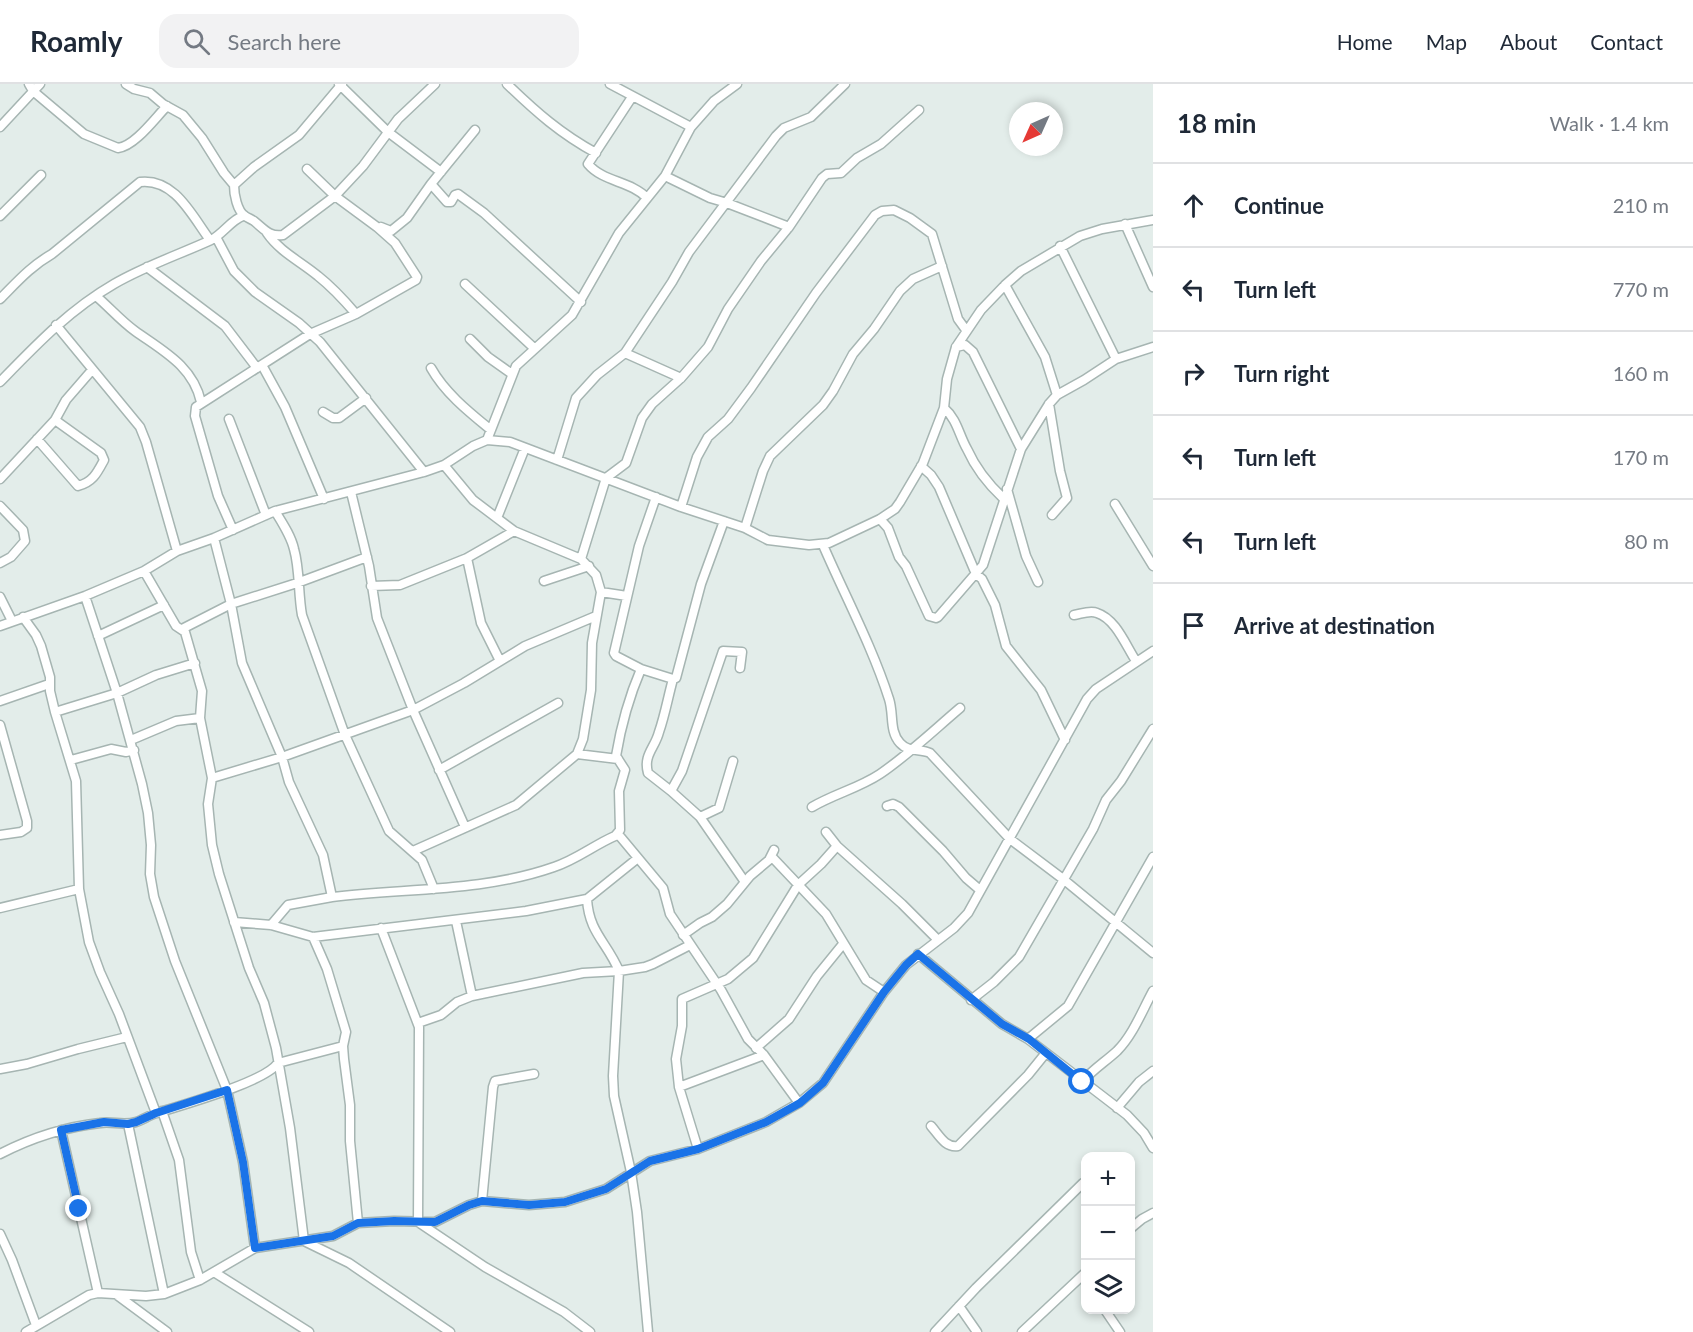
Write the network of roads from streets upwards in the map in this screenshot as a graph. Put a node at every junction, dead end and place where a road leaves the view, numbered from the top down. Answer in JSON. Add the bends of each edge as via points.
{"nodes":[{"id":1,"x":40,"y":84,"type":"edge"},
{"id":2,"x":435,"y":84,"type":"edge"},
{"id":3,"x":507,"y":84,"type":"edge"},
{"id":4,"x":610,"y":84,"type":"edge"},
{"id":5,"x":737,"y":84,"type":"edge"},
{"id":6,"x":845,"y":84,"type":"edge"},
{"id":7,"x":340,"y":85,"type":"edge"},
{"id":8,"x":133,"y":86,"type":"edge"},
{"id":9,"x":31,"y":88,"type":"edge"},
{"id":10,"x":632,"y":97,"type":"junction"},
{"id":11,"x":167,"y":105,"type":"junction"},
{"id":12,"x":919,"y":110,"type":"dead end"},
{"id":13,"x":0,"y":127,"type":"edge"},
{"id":14,"x":691,"y":127,"type":"junction"},
{"id":15,"x":475,"y":130,"type":"dead end"},
{"id":16,"x":388,"y":132,"type":"junction"},
{"id":17,"x":596,"y":153,"type":"junction"},
{"id":18,"x":307,"y":169,"type":"dead end"},
{"id":19,"x":441,"y":172,"type":"junction"},
{"id":20,"x":41,"y":175,"type":"dead end"},
{"id":21,"x":665,"y":176,"type":"junction"},
{"id":22,"x":431,"y":184,"type":"junction"},
{"id":23,"x":234,"y":185,"type":"junction"},
{"id":24,"x":335,"y":196,"type":"junction"},
{"id":25,"x":647,"y":198,"type":"junction"},
{"id":26,"x":727,"y":203,"type":"junction"},
{"id":27,"x":0,"y":216,"type":"edge"},
{"id":28,"x":243,"y":216,"type":"junction"},
{"id":29,"x":1153,"y":220,"type":"edge"},
{"id":30,"x":1125,"y":224,"type":"junction"},
{"id":31,"x":377,"y":226,"type":"junction"},
{"id":32,"x":789,"y":226,"type":"junction"},
{"id":33,"x":267,"y":233,"type":"junction"},
{"id":34,"x":213,"y":239,"type":"junction"},
{"id":35,"x":1060,"y":246,"type":"junction"},
{"id":36,"x":942,"y":266,"type":"junction"},
{"id":37,"x":147,"y":267,"type":"junction"},
{"id":38,"x":465,"y":284,"type":"dead end"},
{"id":39,"x":1005,"y":285,"type":"junction"},
{"id":40,"x":1153,"y":287,"type":"edge"},
{"id":41,"x":96,"y":296,"type":"junction"},
{"id":42,"x":0,"y":299,"type":"edge"},
{"id":43,"x":581,"y":302,"type":"junction"},
{"id":44,"x":356,"y":314,"type":"junction"},
{"id":45,"x":56,"y":325,"type":"junction"},
{"id":46,"x":966,"y":330,"type":"junction"},
{"id":47,"x":310,"y":334,"type":"junction"},
{"id":48,"x":470,"y":339,"type":"dead end"},
{"id":49,"x":956,"y":347,"type":"junction"},
{"id":50,"x":534,"y":348,"type":"junction"},
{"id":51,"x":1153,"y":348,"type":"edge"},
{"id":52,"x":625,"y":353,"type":"junction"},
{"id":53,"x":1116,"y":359,"type":"junction"},
{"id":54,"x":260,"y":367,"type":"junction"},
{"id":55,"x":431,"y":368,"type":"dead end"},
{"id":56,"x":92,"y":370,"type":"junction"},
{"id":57,"x":512,"y":374,"type":"junction"},
{"id":58,"x":681,"y":378,"type":"junction"},
{"id":59,"x":0,"y":382,"type":"edge"},
{"id":60,"x":1057,"y":394,"type":"junction"},
{"id":61,"x":366,"y":398,"type":"junction"},
{"id":62,"x":201,"y":402,"type":"junction"},
{"id":63,"x":1049,"y":404,"type":"junction"},
{"id":64,"x":944,"y":408,"type":"junction"},
{"id":65,"x":323,"y":412,"type":"dead end"},
{"id":66,"x":229,"y":419,"type":"dead end"},
{"id":67,"x":55,"y":420,"type":"junction"},
{"id":68,"x":491,"y":430,"type":"junction"},
{"id":69,"x":37,"y":439,"type":"junction"},
{"id":70,"x":487,"y":440,"type":"junction"},
{"id":71,"x":525,"y":448,"type":"junction"},
{"id":72,"x":1021,"y":449,"type":"junction"},
{"id":73,"x":558,"y":459,"type":"junction"},
{"id":74,"x":444,"y":465,"type":"junction"},
{"id":75,"x":921,"y":466,"type":"junction"},
{"id":76,"x":424,"y":472,"type":"junction"},
{"id":77,"x":606,"y":478,"type":"junction"},
{"id":78,"x":0,"y":479,"type":"edge"},
{"id":79,"x":1007,"y":489,"type":"junction"},
{"id":80,"x":351,"y":492,"type":"junction"},
{"id":81,"x":656,"y":497,"type":"junction"},
{"id":82,"x":1003,"y":498,"type":"junction"},
{"id":83,"x":324,"y":499,"type":"junction"},
{"id":84,"x":1115,"y":504,"type":"dead end"},
{"id":85,"x":0,"y":506,"type":"edge"},
{"id":86,"x":681,"y":507,"type":"junction"},
{"id":87,"x":276,"y":512,"type":"junction"},
{"id":88,"x":266,"y":515,"type":"junction"},
{"id":89,"x":1052,"y":515,"type":"dead end"},
{"id":90,"x":497,"y":518,"type":"junction"},
{"id":91,"x":880,"y":519,"type":"junction"},
{"id":92,"x":724,"y":521,"type":"junction"},
{"id":93,"x":745,"y":528,"type":"junction"},
{"id":94,"x":233,"y":530,"type":"junction"},
{"id":95,"x":514,"y":531,"type":"junction"},
{"id":96,"x":214,"y":538,"type":"junction"},
{"id":97,"x":823,"y":545,"type":"junction"},
{"id":98,"x":177,"y":551,"type":"junction"},
{"id":99,"x":367,"y":557,"type":"junction"},
{"id":100,"x":467,"y":558,"type":"junction"},
{"id":101,"x":581,"y":559,"type":"junction"},
{"id":102,"x":0,"y":563,"type":"edge"},
{"id":103,"x":589,"y":566,"type":"junction"},
{"id":104,"x":1153,"y":566,"type":"edge"},
{"id":105,"x":144,"y":571,"type":"junction"},
{"id":106,"x":976,"y":574,"type":"junction"},
{"id":107,"x":544,"y":581,"type":"dead end"},
{"id":108,"x":1038,"y":582,"type":"dead end"},
{"id":109,"x":297,"y":583,"type":"junction"},
{"id":110,"x":371,"y":586,"type":"junction"},
{"id":111,"x":601,"y":592,"type":"junction"},
{"id":112,"x":85,"y":596,"type":"junction"},
{"id":113,"x":627,"y":596,"type":"junction"},
{"id":114,"x":0,"y":597,"type":"edge"},
{"id":115,"x":231,"y":604,"type":"junction"},
{"id":116,"x":164,"y":605,"type":"junction"},
{"id":117,"x":1074,"y":615,"type":"dead end"},
{"id":118,"x":596,"y":616,"type":"junction"},
{"id":119,"x":23,"y":617,"type":"junction"},
{"id":120,"x":12,"y":621,"type":"junction"},
{"id":121,"x":0,"y":626,"type":"edge"},
{"id":122,"x":182,"y":629,"type":"junction"},
{"id":123,"x":98,"y":636,"type":"junction"},
{"id":124,"x":1153,"y":651,"type":"edge"},
{"id":125,"x":500,"y":661,"type":"junction"},
{"id":126,"x":1136,"y":661,"type":"junction"},
{"id":127,"x":195,"y":663,"type":"junction"},
{"id":128,"x":740,"y":668,"type":"dead end"},
{"id":129,"x":641,"y":669,"type":"junction"},
{"id":130,"x":673,"y":680,"type":"junction"},
{"id":131,"x":49,"y":684,"type":"junction"},
{"id":132,"x":117,"y":693,"type":"junction"},
{"id":133,"x":0,"y":701,"type":"edge"},
{"id":134,"x":558,"y":703,"type":"dead end"},
{"id":135,"x":960,"y":708,"type":"dead end"},
{"id":136,"x":413,"y":710,"type":"junction"},
{"id":137,"x":55,"y":712,"type":"junction"},
{"id":138,"x":200,"y":718,"type":"junction"},
{"id":139,"x":0,"y":725,"type":"edge"},
{"id":140,"x":1153,"y":729,"type":"edge"},
{"id":141,"x":345,"y":735,"type":"junction"},
{"id":142,"x":131,"y":740,"type":"junction"},
{"id":143,"x":1065,"y":740,"type":"junction"},
{"id":144,"x":134,"y":750,"type":"junction"},
{"id":145,"x":910,"y":750,"type":"junction"},
{"id":146,"x":577,"y":754,"type":"junction"},
{"id":147,"x":282,"y":757,"type":"junction"},
{"id":148,"x":618,"y":759,"type":"junction"},
{"id":149,"x":70,"y":760,"type":"junction"},
{"id":150,"x":734,"y":761,"type":"dead end"},
{"id":151,"x":439,"y":770,"type":"junction"},
{"id":152,"x":212,"y":778,"type":"junction"},
{"id":153,"x":671,"y":791,"type":"junction"},
{"id":154,"x":887,"y":806,"type":"dead end"},
{"id":155,"x":812,"y":807,"type":"dead end"},
{"id":156,"x":700,"y":817,"type":"junction"},
{"id":157,"x":465,"y":827,"type":"junction"},
{"id":158,"x":826,"y":832,"type":"dead end"},
{"id":159,"x":618,"y":834,"type":"junction"},
{"id":160,"x":0,"y":835,"type":"edge"},
{"id":161,"x":1010,"y":839,"type":"junction"},
{"id":162,"x":837,"y":846,"type":"junction"},
{"id":163,"x":413,"y":851,"type":"junction"},
{"id":164,"x":1153,"y":857,"type":"edge"},
{"id":165,"x":638,"y":858,"type":"junction"},
{"id":166,"x":1063,"y":879,"type":"junction"},
{"id":167,"x":745,"y":882,"type":"junction"},
{"id":168,"x":798,"y":885,"type":"junction"},
{"id":169,"x":434,"y":888,"type":"junction"},
{"id":170,"x":79,"y":889,"type":"junction"},
{"id":171,"x":980,"y":890,"type":"junction"},
{"id":172,"x":332,"y":897,"type":"junction"},
{"id":173,"x":587,"y":899,"type":"junction"},
{"id":174,"x":0,"y":908,"type":"edge"},
{"id":175,"x":456,"y":921,"type":"junction"},
{"id":176,"x":234,"y":922,"type":"junction"},
{"id":177,"x":1116,"y":922,"type":"junction"},
{"id":178,"x":271,"y":925,"type":"junction"},
{"id":179,"x":381,"y":928,"type":"junction"},
{"id":180,"x":683,"y":935,"type":"junction"},
{"id":181,"x":313,"y":937,"type":"junction"},
{"id":182,"x":938,"y":940,"type":"junction"},
{"id":183,"x":843,"y":944,"type":"junction"},
{"id":184,"x":690,"y":945,"type":"junction"},
{"id":185,"x":1153,"y":953,"type":"edge"},
{"id":186,"x":918,"y":954,"type":"junction"},
{"id":187,"x":619,"y":971,"type":"junction"},
{"id":188,"x":716,"y":983,"type":"junction"},
{"id":189,"x":1153,"y":991,"type":"edge"},
{"id":190,"x":884,"y":992,"type":"junction"},
{"id":191,"x":472,"y":996,"type":"junction"},
{"id":192,"x":971,"y":999,"type":"junction"},
{"id":193,"x":418,"y":1023,"type":"junction"},
{"id":194,"x":127,"y":1037,"type":"junction"},
{"id":195,"x":1029,"y":1039,"type":"junction"},
{"id":196,"x":343,"y":1046,"type":"junction"},
{"id":197,"x":756,"y":1048,"type":"junction"},
{"id":198,"x":1045,"y":1054,"type":"junction"},
{"id":199,"x":764,"y":1055,"type":"junction"},
{"id":200,"x":278,"y":1063,"type":"junction"},
{"id":201,"x":0,"y":1069,"type":"edge"},
{"id":202,"x":1153,"y":1071,"type":"edge"},
{"id":203,"x":534,"y":1074,"type":"dead end"},
{"id":204,"x":1082,"y":1082,"type":"junction"},
{"id":205,"x":679,"y":1087,"type":"junction"},
{"id":206,"x":227,"y":1090,"type":"junction"},
{"id":207,"x":800,"y":1103,"type":"junction"},
{"id":208,"x":1117,"y":1108,"type":"junction"},
{"id":209,"x":159,"y":1112,"type":"junction"},
{"id":210,"x":128,"y":1124,"type":"junction"},
{"id":211,"x":931,"y":1126,"type":"dead end"},
{"id":212,"x":61,"y":1130,"type":"junction"},
{"id":213,"x":1153,"y":1148,"type":"edge"},
{"id":214,"x":698,"y":1149,"type":"junction"},
{"id":215,"x":0,"y":1154,"type":"edge"},
{"id":216,"x":631,"y":1172,"type":"junction"},
{"id":217,"x":1081,"y":1185,"type":"edge"},
{"id":218,"x":482,"y":1201,"type":"junction"},
{"id":219,"x":1153,"y":1213,"type":"edge"},
{"id":220,"x":418,"y":1222,"type":"junction"},
{"id":221,"x":358,"y":1223,"type":"junction"},
{"id":222,"x":1135,"y":1225,"type":"edge"},
{"id":223,"x":0,"y":1234,"type":"edge"},
{"id":224,"x":304,"y":1241,"type":"junction"},
{"id":225,"x":255,"y":1248,"type":"junction"},
{"id":226,"x":214,"y":1272,"type":"junction"},
{"id":227,"x":200,"y":1280,"type":"junction"},
{"id":228,"x":1081,"y":1280,"type":"edge"},
{"id":229,"x":98,"y":1293,"type":"junction"},
{"id":230,"x":116,"y":1294,"type":"junction"},
{"id":231,"x":164,"y":1294,"type":"junction"},
{"id":232,"x":959,"y":1306,"type":"junction"},
{"id":233,"x":1107,"y":1314,"type":"edge"},
{"id":234,"x":31,"y":1330,"type":"edge"},
{"id":235,"x":167,"y":1332,"type":"edge"},
{"id":236,"x":309,"y":1332,"type":"edge"},
{"id":237,"x":450,"y":1332,"type":"edge"},
{"id":238,"x":590,"y":1332,"type":"edge"},
{"id":239,"x":648,"y":1332,"type":"edge"},
{"id":240,"x":935,"y":1332,"type":"edge"},
{"id":241,"x":977,"y":1332,"type":"edge"},
{"id":242,"x":1022,"y":1332,"type":"edge"},
{"id":243,"x":1118,"y":1332,"type":"edge"}],
"edges":[{"from":1,"to":9,"type":"street"},
{"from":2,"to":16,"type":"street"},
{"from":3,"to":17,"type":"street","via":[[544,119]]},
{"from":4,"to":10,"type":"street"},
{"from":5,"to":14,"type":"street","via":[[714,101]]},
{"from":6,"to":26,"type":"street","via":[[811,117],[782,129]]},
{"from":7,"to":16,"type":"street"},
{"from":7,"to":23,"type":"street","via":[[299,135]]},
{"from":8,"to":11,"type":"street"},
{"from":9,"to":11,"type":"street","via":[[84,134],[118,148],[133,142]]},
{"from":9,"to":13,"type":"street"},
{"from":10,"to":14,"type":"street"},
{"from":10,"to":17,"type":"street"},
{"from":11,"to":23,"type":"street","via":[[187,119]]},
{"from":12,"to":32,"type":"street","via":[[841,173],[824,176]]},
{"from":14,"to":21,"type":"street"},
{"from":15,"to":19,"type":"street"},
{"from":16,"to":19,"type":"street"},
{"from":16,"to":24,"type":"street"},
{"from":17,"to":25,"type":"street","via":[[589,166],[637,189]]},
{"from":18,"to":24,"type":"street"},
{"from":19,"to":22,"type":"street"},
{"from":20,"to":27,"type":"street"},
{"from":21,"to":25,"type":"street"},
{"from":21,"to":26,"type":"street"},
{"from":22,"to":31,"type":"street","via":[[404,221],[391,231]]},
{"from":22,"to":43,"type":"street","via":[[447,202],[458,194],[484,213]]},
{"from":23,"to":28,"type":"street"},
{"from":24,"to":31,"type":"street"},
{"from":24,"to":33,"type":"street","via":[[283,235]]},
{"from":25,"to":43,"type":"street","via":[[619,233]]},
{"from":26,"to":32,"type":"street"},
{"from":26,"to":52,"type":"street","via":[[689,252]]},
{"from":28,"to":33,"type":"street"},
{"from":28,"to":34,"type":"street"},
{"from":29,"to":30,"type":"street"},
{"from":30,"to":35,"type":"street","via":[[1080,236]]},
{"from":30,"to":40,"type":"street"},
{"from":31,"to":44,"type":"street","via":[[399,247],[417,277]]},
{"from":32,"to":58,"type":"street","via":[[729,309],[714,339]]},
{"from":33,"to":44,"type":"street","via":[[280,250],[325,282]]},
{"from":34,"to":37,"type":"street"},
{"from":34,"to":42,"type":"street","via":[[174,192],[160,183],[140,182],[20,277]]},
{"from":34,"to":47,"type":"street","via":[[241,279]]},
{"from":35,"to":39,"type":"street"},
{"from":35,"to":53,"type":"street"},
{"from":36,"to":46,"type":"street","via":[[958,319]]},
{"from":36,"to":86,"type":"street","via":[[932,234],[894,210],[875,215],[728,419],[708,437],[697,457]]},
{"from":36,"to":93,"type":"street","via":[[913,279],[900,291],[853,354],[823,405],[770,456]]},
{"from":37,"to":41,"type":"street"},
{"from":37,"to":54,"type":"street","via":[[225,326]]},
{"from":38,"to":50,"type":"street"},
{"from":39,"to":46,"type":"street"},
{"from":39,"to":60,"type":"street","via":[[1045,357]]},
{"from":41,"to":45,"type":"street"},
{"from":41,"to":62,"type":"street","via":[[133,330],[180,364],[191,376]]},
{"from":43,"to":50,"type":"street"},
{"from":44,"to":47,"type":"street"},
{"from":45,"to":56,"type":"street"},
{"from":45,"to":59,"type":"street"},
{"from":46,"to":49,"type":"street"},
{"from":47,"to":54,"type":"street"},
{"from":47,"to":61,"type":"street"},
{"from":48,"to":57,"type":"street"},
{"from":49,"to":64,"type":"street"},
{"from":49,"to":72,"type":"street","via":[[965,345],[973,352]]},
{"from":50,"to":57,"type":"street"},
{"from":51,"to":53,"type":"street"},
{"from":52,"to":58,"type":"street"},
{"from":52,"to":73,"type":"street","via":[[576,398]]},
{"from":53,"to":60,"type":"street"},
{"from":54,"to":62,"type":"street"},
{"from":54,"to":83,"type":"street","via":[[285,408]]},
{"from":55,"to":68,"type":"street","via":[[438,381]]},
{"from":56,"to":67,"type":"street","via":[[66,400]]},
{"from":56,"to":98,"type":"street","via":[[140,427]]},
{"from":57,"to":68,"type":"street"},
{"from":58,"to":77,"type":"street","via":[[647,410],[626,463]]},
{"from":60,"to":63,"type":"street"},
{"from":61,"to":65,"type":"street","via":[[339,418]]},
{"from":61,"to":76,"type":"street"},
{"from":62,"to":94,"type":"street","via":[[194,410],[195,416],[218,496]]},
{"from":63,"to":72,"type":"street"},
{"from":63,"to":89,"type":"street","via":[[1067,498]]},
{"from":64,"to":75,"type":"street"},
{"from":64,"to":82,"type":"street","via":[[953,417],[978,470]]},
{"from":66,"to":88,"type":"street"},
{"from":67,"to":69,"type":"street"},
{"from":67,"to":69,"type":"street","via":[[101,453],[104,460],[96,475],[78,486]]},
{"from":68,"to":70,"type":"street"},
{"from":69,"to":78,"type":"street"},
{"from":70,"to":71,"type":"street","via":[[510,441]]},
{"from":70,"to":74,"type":"street"},
{"from":71,"to":73,"type":"street"},
{"from":71,"to":90,"type":"street"},
{"from":72,"to":79,"type":"street"},
{"from":73,"to":77,"type":"street"},
{"from":74,"to":76,"type":"street"},
{"from":74,"to":90,"type":"street","via":[[473,500]]},
{"from":75,"to":91,"type":"street","via":[[900,502]]},
{"from":75,"to":106,"type":"street","via":[[939,487]]},
{"from":76,"to":80,"type":"street"},
{"from":77,"to":81,"type":"street"},
{"from":77,"to":101,"type":"street"},
{"from":79,"to":82,"type":"street"},
{"from":79,"to":108,"type":"street","via":[[1026,556]]},
{"from":80,"to":83,"type":"street"},
{"from":80,"to":99,"type":"street"},
{"from":81,"to":86,"type":"street"},
{"from":81,"to":113,"type":"street"},
{"from":82,"to":106,"type":"street"},
{"from":83,"to":87,"type":"street"},
{"from":84,"to":104,"type":"street"},
{"from":85,"to":102,"type":"street","via":[[26,535],[26,541]]},
{"from":86,"to":92,"type":"street"},
{"from":87,"to":88,"type":"street"},
{"from":87,"to":109,"type":"street","via":[[294,548]]},
{"from":88,"to":94,"type":"street"},
{"from":90,"to":95,"type":"street"},
{"from":91,"to":97,"type":"street"},
{"from":91,"to":106,"type":"street","via":[[932,618],[938,617]]},
{"from":92,"to":93,"type":"street"},
{"from":92,"to":130,"type":"street"},
{"from":93,"to":97,"type":"street","via":[[768,540]]},
{"from":94,"to":96,"type":"street"},
{"from":95,"to":100,"type":"street"},
{"from":95,"to":101,"type":"street"},
{"from":96,"to":98,"type":"street"},
{"from":96,"to":115,"type":"street"},
{"from":97,"to":145,"type":"street","via":[[890,701],[894,733]]},
{"from":98,"to":105,"type":"street"},
{"from":99,"to":109,"type":"street"},
{"from":99,"to":110,"type":"street"},
{"from":100,"to":110,"type":"street","via":[[400,585]]},
{"from":100,"to":125,"type":"street","via":[[481,623]]},
{"from":101,"to":103,"type":"street"},
{"from":103,"to":107,"type":"street"},
{"from":103,"to":111,"type":"street"},
{"from":105,"to":112,"type":"street"},
{"from":105,"to":116,"type":"street"},
{"from":106,"to":143,"type":"street","via":[[995,606],[1006,646],[1041,690]]},
{"from":109,"to":115,"type":"street"},
{"from":109,"to":141,"type":"street","via":[[302,615]]},
{"from":110,"to":136,"type":"street","via":[[377,618]]},
{"from":111,"to":113,"type":"street"},
{"from":111,"to":118,"type":"street"},
{"from":112,"to":119,"type":"street"},
{"from":112,"to":123,"type":"street"},
{"from":113,"to":129,"type":"street","via":[[614,653]]},
{"from":114,"to":120,"type":"street"},
{"from":115,"to":122,"type":"street"},
{"from":115,"to":147,"type":"street","via":[[242,663]]},
{"from":116,"to":122,"type":"street"},
{"from":116,"to":123,"type":"street"},
{"from":117,"to":126,"type":"street","via":[[1096,612],[1104,616]]},
{"from":118,"to":125,"type":"street","via":[[552,633]]},
{"from":118,"to":146,"type":"street","via":[[591,690]]},
{"from":119,"to":120,"type":"street"},
{"from":119,"to":131,"type":"street","via":[[41,646]]},
{"from":120,"to":121,"type":"street"},
{"from":122,"to":127,"type":"street"},
{"from":123,"to":132,"type":"street"},
{"from":124,"to":126,"type":"street"},
{"from":125,"to":136,"type":"street"},
{"from":126,"to":143,"type":"street","via":[[1096,688]]},
{"from":127,"to":132,"type":"street"},
{"from":127,"to":138,"type":"street","via":[[202,691]]},
{"from":128,"to":153,"type":"street","via":[[742,652],[723,651],[682,771]]},
{"from":129,"to":130,"type":"street"},
{"from":129,"to":148,"type":"street","via":[[620,732]]},
{"from":130,"to":153,"type":"street","via":[[659,733],[648,752],[646,770]]},
{"from":131,"to":133,"type":"street"},
{"from":131,"to":137,"type":"street"},
{"from":132,"to":137,"type":"street"},
{"from":132,"to":142,"type":"street"},
{"from":134,"to":151,"type":"street"},
{"from":135,"to":145,"type":"street"},
{"from":136,"to":141,"type":"street"},
{"from":136,"to":151,"type":"street"},
{"from":137,"to":149,"type":"street"},
{"from":138,"to":142,"type":"street","via":[[176,721]]},
{"from":138,"to":152,"type":"street"},
{"from":139,"to":160,"type":"street","via":[[27,828]]},
{"from":140,"to":166,"type":"street","via":[[1106,800]]},
{"from":141,"to":147,"type":"street"},
{"from":141,"to":163,"type":"street","via":[[389,831]]},
{"from":142,"to":144,"type":"street"},
{"from":143,"to":161,"type":"street"},
{"from":144,"to":149,"type":"street","via":[[111,749]]},
{"from":144,"to":206,"type":"street","via":[[148,813],[154,897],[179,972]]},
{"from":145,"to":155,"type":"street","via":[[859,786]]},
{"from":145,"to":161,"type":"street","via":[[925,750],[934,757]]},
{"from":146,"to":148,"type":"street"},
{"from":146,"to":157,"type":"street","via":[[516,805]]},
{"from":147,"to":152,"type":"street"},
{"from":147,"to":172,"type":"street","via":[[289,782],[323,855]]},
{"from":148,"to":159,"type":"street","via":[[625,770],[619,790]]},
{"from":149,"to":170,"type":"street","via":[[76,781]]},
{"from":150,"to":156,"type":"street","via":[[719,808]]},
{"from":151,"to":157,"type":"street"},
{"from":152,"to":176,"type":"street","via":[[209,825]]},
{"from":153,"to":156,"type":"street"},
{"from":154,"to":171,"type":"street","via":[[898,807]]},
{"from":156,"to":167,"type":"street"},
{"from":157,"to":163,"type":"street"},
{"from":158,"to":162,"type":"street"},
{"from":159,"to":165,"type":"street"},
{"from":159,"to":169,"type":"street","via":[[555,867],[474,885]]},
{"from":161,"to":166,"type":"street"},
{"from":161,"to":171,"type":"street"},
{"from":162,"to":168,"type":"street"},
{"from":162,"to":182,"type":"street"},
{"from":163,"to":169,"type":"street","via":[[422,860]]},
{"from":164,"to":177,"type":"street"},
{"from":165,"to":173,"type":"street"},
{"from":165,"to":180,"type":"street","via":[[663,888],[668,910]]},
{"from":166,"to":177,"type":"street"},
{"from":166,"to":192,"type":"street","via":[[1019,957]]},
{"from":167,"to":168,"type":"street","via":[[773,853]]},
{"from":167,"to":180,"type":"street","via":[[712,917]]},
{"from":168,"to":183,"type":"street","via":[[826,914]]},
{"from":168,"to":188,"type":"street","via":[[753,958],[728,979]]},
{"from":169,"to":172,"type":"street"},
{"from":170,"to":174,"type":"street"},
{"from":170,"to":194,"type":"street","via":[[94,959]]},
{"from":171,"to":182,"type":"street","via":[[968,913]]},
{"from":172,"to":178,"type":"street","via":[[288,906]]},
{"from":173,"to":175,"type":"street"},
{"from":173,"to":187,"type":"street","via":[[591,924]]},
{"from":175,"to":179,"type":"street"},
{"from":175,"to":191,"type":"street"},
{"from":176,"to":178,"type":"street"},
{"from":176,"to":200,"type":"street","via":[[264,1003]]},
{"from":177,"to":185,"type":"street"},
{"from":177,"to":195,"type":"street","via":[[1068,1006]]},
{"from":178,"to":181,"type":"street"},
{"from":179,"to":181,"type":"street"},
{"from":179,"to":193,"type":"street"},
{"from":180,"to":184,"type":"street"},
{"from":181,"to":196,"type":"street","via":[[345,1025]]},
{"from":182,"to":186,"type":"street"},
{"from":183,"to":190,"type":"street","via":[[866,980]]},
{"from":183,"to":197,"type":"street","via":[[789,1019]]},
{"from":184,"to":187,"type":"street","via":[[653,964]]},
{"from":184,"to":188,"type":"street"},
{"from":186,"to":190,"type":"street"},
{"from":186,"to":192,"type":"street"},
{"from":187,"to":191,"type":"street","via":[[584,972]]},
{"from":187,"to":216,"type":"street","via":[[614,1096]]},
{"from":188,"to":197,"type":"street"},
{"from":188,"to":205,"type":"street","via":[[682,999],[682,1026],[675,1059]]},
{"from":189,"to":204,"type":"street","via":[[1118,1050]]},
{"from":190,"to":207,"type":"street","via":[[829,1075]]},
{"from":191,"to":193,"type":"street","via":[[441,1015]]},
{"from":192,"to":195,"type":"street"},
{"from":193,"to":220,"type":"street"},
{"from":194,"to":201,"type":"street"},
{"from":194,"to":209,"type":"street"},
{"from":195,"to":198,"type":"street"},
{"from":196,"to":200,"type":"street"},
{"from":196,"to":221,"type":"street"},
{"from":197,"to":199,"type":"street"},
{"from":198,"to":204,"type":"street"},
{"from":198,"to":211,"type":"street","via":[[958,1146],[946,1144]]},
{"from":199,"to":205,"type":"street"},
{"from":199,"to":207,"type":"street"},
{"from":200,"to":206,"type":"street"},
{"from":200,"to":224,"type":"street"},
{"from":202,"to":208,"type":"street"},
{"from":203,"to":218,"type":"street","via":[[495,1081],[492,1087]]},
{"from":204,"to":208,"type":"street"},
{"from":205,"to":214,"type":"street"},
{"from":206,"to":209,"type":"street"},
{"from":206,"to":225,"type":"street","via":[[243,1162]]},
{"from":207,"to":214,"type":"street","via":[[766,1122]]},
{"from":208,"to":213,"type":"street","via":[[1136,1123]]},
{"from":209,"to":210,"type":"street"},
{"from":209,"to":227,"type":"street","via":[[179,1160],[191,1252]]},
{"from":210,"to":212,"type":"street","via":[[104,1122]]},
{"from":210,"to":231,"type":"street"},
{"from":212,"to":215,"type":"street"},
{"from":212,"to":229,"type":"street"},
{"from":214,"to":216,"type":"street","via":[[650,1161]]},
{"from":216,"to":218,"type":"street","via":[[606,1189],[565,1202],[529,1205]]},
{"from":216,"to":239,"type":"street"},
{"from":217,"to":232,"type":"street"},
{"from":218,"to":220,"type":"street","via":[[435,1222]]},
{"from":219,"to":222,"type":"street"},
{"from":220,"to":221,"type":"street"},
{"from":220,"to":238,"type":"street"},
{"from":221,"to":224,"type":"street","via":[[333,1236]]},
{"from":223,"to":234,"type":"street","via":[[12,1260]]},
{"from":224,"to":225,"type":"street"},
{"from":224,"to":237,"type":"street","via":[[349,1263]]},
{"from":225,"to":226,"type":"street"},
{"from":226,"to":227,"type":"street"},
{"from":226,"to":236,"type":"street"},
{"from":227,"to":231,"type":"street"},
{"from":228,"to":242,"type":"street"},
{"from":229,"to":230,"type":"street"},
{"from":229,"to":234,"type":"street"},
{"from":230,"to":231,"type":"street"},
{"from":230,"to":235,"type":"street"},
{"from":232,"to":240,"type":"street"},
{"from":232,"to":241,"type":"street"},
{"from":233,"to":243,"type":"street"}]}
